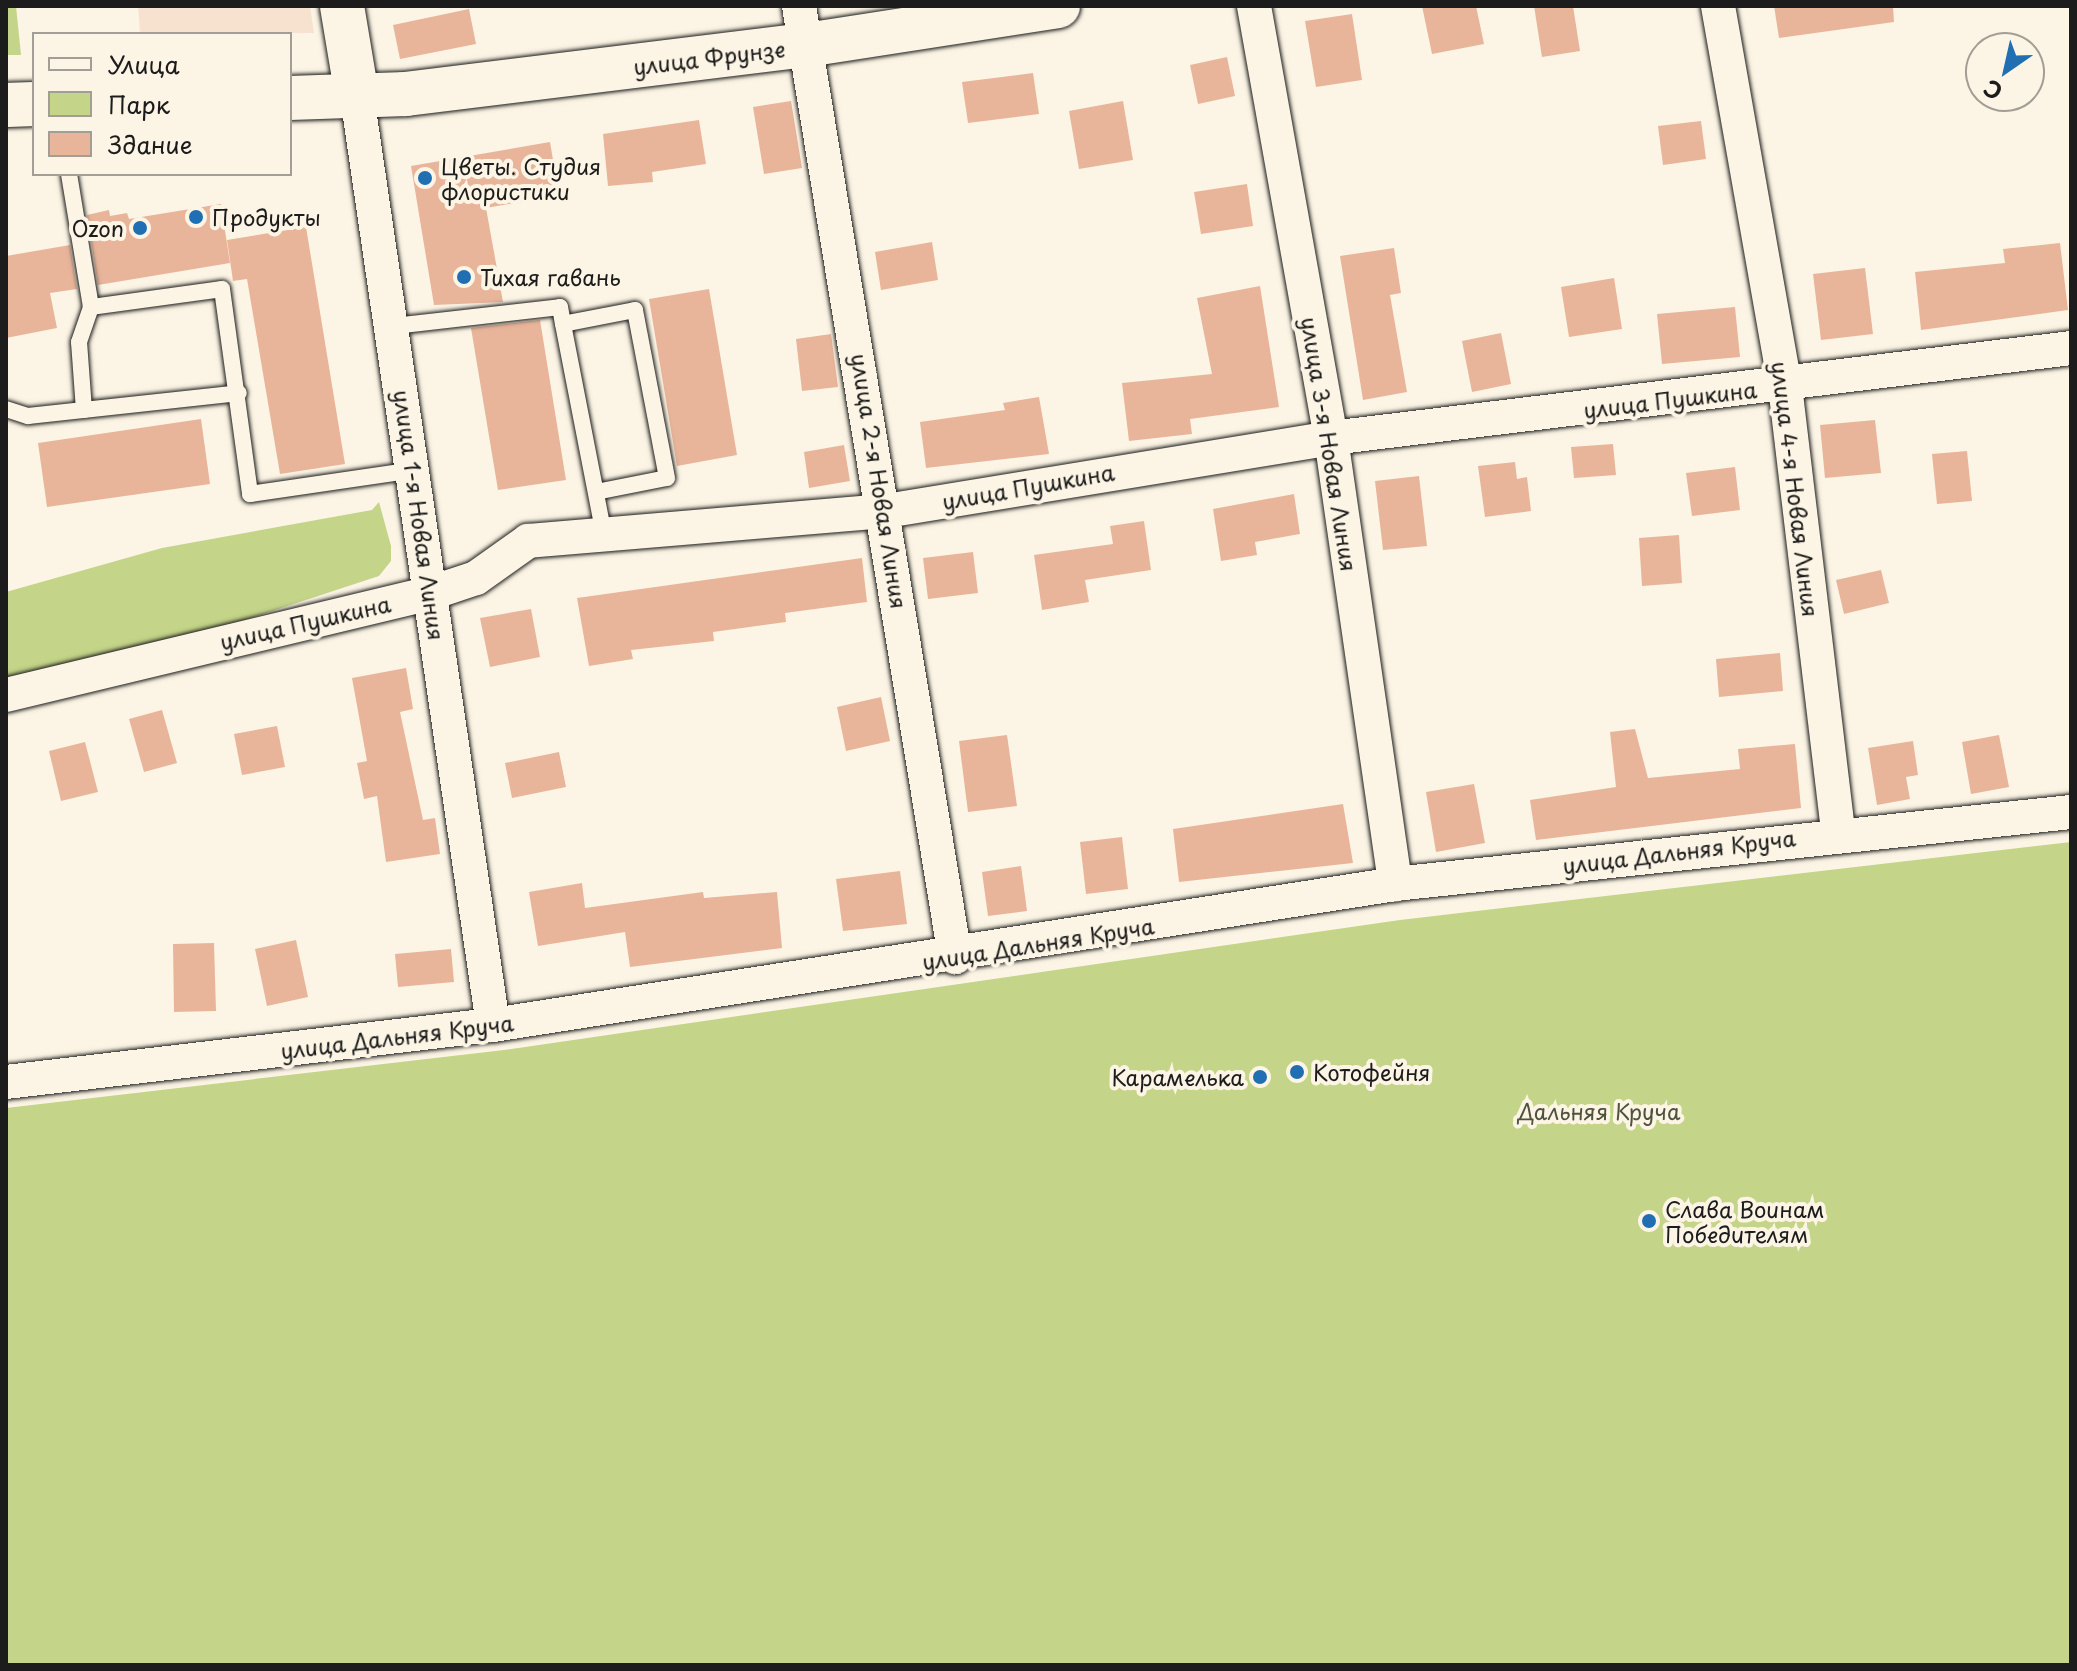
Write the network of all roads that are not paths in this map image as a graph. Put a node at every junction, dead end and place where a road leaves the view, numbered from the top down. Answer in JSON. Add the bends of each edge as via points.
{"nodes":[{"id":1,"x":342,"y":6,"type":"edge"},
{"id":2,"x":1058,"y":6,"type":"edge"},
{"id":3,"x":1254,"y":6,"type":"edge"},
{"id":4,"x":1718,"y":6,"type":"edge"},
{"id":5,"x":803,"y":26,"type":"edge"},
{"id":6,"x":357,"y":96,"type":"junction"},
{"id":7,"x":292,"y":98,"type":"edge"},
{"id":8,"x":32,"y":104,"type":"edge"},
{"id":9,"x":6,"y":105,"type":"edge"},
{"id":10,"x":69,"y":176,"type":"edge"},
{"id":11,"x":91,"y":307,"type":"junction"},
{"id":12,"x":563,"y":324,"type":"junction"},
{"id":13,"x":394,"y":326,"type":"junction"},
{"id":14,"x":2071,"y":348,"type":"edge"},
{"id":15,"x":1785,"y":386,"type":"junction"},
{"id":16,"x":239,"y":393,"type":"junction"},
{"id":17,"x":6,"y":409,"type":"edge"},
{"id":18,"x":84,"y":410,"type":"junction"},
{"id":19,"x":1331,"y":438,"type":"junction"},
{"id":20,"x":414,"y":470,"type":"junction"},
{"id":21,"x":596,"y":492,"type":"junction"},
{"id":22,"x":886,"y":511,"type":"junction"},
{"id":23,"x":604,"y":535,"type":"junction"},
{"id":24,"x":431,"y":593,"type":"junction"},
{"id":25,"x":6,"y":695,"type":"edge"},
{"id":26,"x":2071,"y":812,"type":"edge"},
{"id":27,"x":1838,"y":832,"type":"junction"},
{"id":28,"x":1395,"y":884,"type":"junction"},
{"id":29,"x":955,"y":957,"type":"junction"},
{"id":30,"x":493,"y":1025,"type":"junction"},
{"id":31,"x":6,"y":1082,"type":"edge"}],
"edges":[{"from":1,"to":6,"type":"main road","name":"улица 1-я Новая Линия"},
{"from":2,"to":5,"type":"main road","name":"улица Фрунзе"},
{"from":3,"to":19,"type":"street","name":"улица 3-я Новая Линия"},
{"from":4,"to":15,"type":"street","name":"улица 4-я Новая Линия"},
{"from":5,"to":6,"type":"main road","name":"улица Фрунзе"},
{"from":5,"to":22,"type":"street","name":"улица 2-я Новая Линия"},
{"from":6,"to":7,"type":"main road","name":"улица Фрунзе"},
{"from":6,"to":13,"type":"street","name":"улица 1-я Новая Линия"},
{"from":8,"to":9,"type":"main road"},
{"from":10,"to":11,"type":"lane"},
{"from":11,"to":16,"type":"lane","via":[[222,289]]},
{"from":11,"to":18,"type":"lane","via":[[79,342]]},
{"from":12,"to":13,"type":"lane","via":[[560,307]]},
{"from":12,"to":21,"type":"lane"},
{"from":12,"to":21,"type":"lane","via":[[635,310],[667,478]]},
{"from":13,"to":20,"type":"street","name":"улица 1-я Новая Линия"},
{"from":14,"to":15,"type":"street","name":"улица Пушкина"},
{"from":15,"to":19,"type":"street","name":"улица Пушкина"},
{"from":15,"to":27,"type":"street","name":"улица 4-я Новая Линия"},
{"from":16,"to":18,"type":"lane"},
{"from":16,"to":20,"type":"lane","via":[[250,494]]},
{"from":17,"to":18,"type":"lane","via":[[28,416]]},
{"from":19,"to":22,"type":"street","name":"улица Пушкина"},
{"from":19,"to":28,"type":"street","name":"улица 3-я Новая Линия"},
{"from":20,"to":24,"type":"street","name":"улица 1-я Новая Линия"},
{"from":21,"to":23,"type":"lane"},
{"from":22,"to":23,"type":"street","name":"улица Пушкина"},
{"from":22,"to":29,"type":"street","name":"улица 2-я Новая Линия"},
{"from":23,"to":24,"type":"street","name":"улица Пушкина","via":[[528,541],[476,578]]},
{"from":24,"to":25,"type":"street","name":"улица Пушкина"},
{"from":24,"to":30,"type":"street","name":"улица 1-я Новая Линия"},
{"from":26,"to":27,"type":"street","name":"улица Дальняя Круча"},
{"from":27,"to":28,"type":"street","name":"улица Дальняя Круча"},
{"from":28,"to":29,"type":"street","name":"улица Дальняя Круча"},
{"from":29,"to":30,"type":"street","name":"улица Дальняя Круча"},
{"from":30,"to":31,"type":"street","name":"улица Дальняя Круча"}]}
